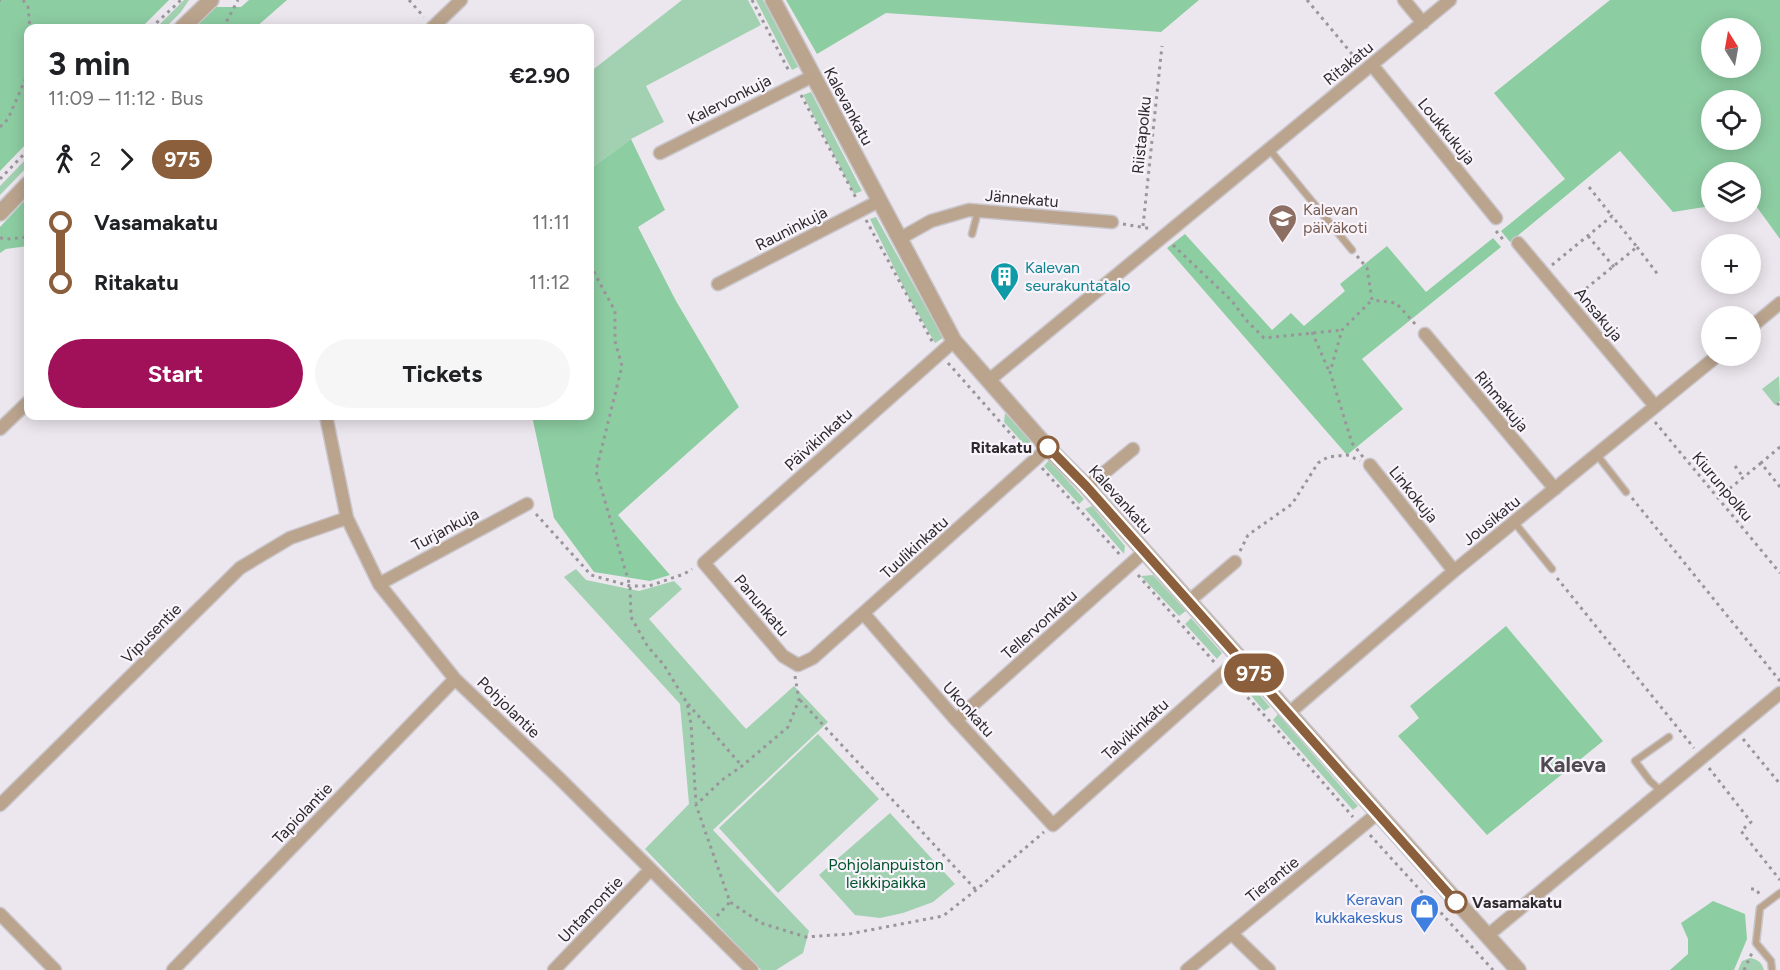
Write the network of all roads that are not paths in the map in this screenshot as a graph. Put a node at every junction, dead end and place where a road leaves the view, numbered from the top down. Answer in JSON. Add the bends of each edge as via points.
{"nodes":[{"id":1,"x":211,"y":0,"type":"edge"},
{"id":2,"x":460,"y":0,"type":"edge"},
{"id":3,"x":773,"y":0,"type":"edge"},
{"id":4,"x":1404,"y":0,"type":"edge"},
{"id":5,"x":1450,"y":0,"type":"edge"},
{"id":6,"x":1423,"y":23,"type":"junction"},
{"id":7,"x":186,"y":24,"type":"edge"},
{"id":8,"x":437,"y":24,"type":"edge"},
{"id":9,"x":1369,"y":68,"type":"junction"},
{"id":10,"x":813,"y":76,"type":"junction"},
{"id":11,"x":1269,"y":149,"type":"junction"},
{"id":12,"x":660,"y":153,"type":"dead end"},
{"id":13,"x":24,"y":188,"type":"edge"},
{"id":14,"x":879,"y":201,"type":"junction"},
{"id":15,"x":978,"y":211,"type":"junction"},
{"id":16,"x":0,"y":213,"type":"edge"},
{"id":17,"x":1496,"y":218,"type":"dead end"},
{"id":18,"x":1112,"y":222,"type":"road end"},
{"id":19,"x":972,"y":234,"type":"dead end"},
{"id":20,"x":899,"y":239,"type":"junction"},
{"id":21,"x":1518,"y":243,"type":"dead end"},
{"id":22,"x":1352,"y":250,"type":"road end"},
{"id":23,"x":718,"y":284,"type":"dead end"},
{"id":24,"x":1780,"y":303,"type":"edge"},
{"id":25,"x":1761,"y":319,"type":"edge"},
{"id":26,"x":1425,"y":334,"type":"road end"},
{"id":27,"x":954,"y":341,"type":"junction"},
{"id":28,"x":1705,"y":366,"type":"edge"},
{"id":29,"x":988,"y":381,"type":"junction"},
{"id":30,"x":24,"y":406,"type":"edge"},
{"id":31,"x":1652,"y":410,"type":"junction"},
{"id":32,"x":327,"y":420,"type":"edge"},
{"id":33,"x":0,"y":429,"type":"edge"},
{"id":34,"x":1048,"y":448,"type":"junction"},
{"id":35,"x":1133,"y":449,"type":"dead end"},
{"id":36,"x":1597,"y":455,"type":"junction"},
{"id":37,"x":1370,"y":465,"type":"road end"},
{"id":38,"x":1087,"y":487,"type":"junction"},
{"id":39,"x":1555,"y":489,"type":"junction"},
{"id":40,"x":1626,"y":492,"type":"road end"},
{"id":41,"x":527,"y":504,"type":"road end"},
{"id":42,"x":346,"y":518,"type":"junction"},
{"id":43,"x":1514,"y":522,"type":"junction"},
{"id":44,"x":1144,"y":552,"type":"junction"},
{"id":45,"x":1235,"y":562,"type":"road end"},
{"id":46,"x":704,"y":563,"type":"joint"},
{"id":47,"x":1552,"y":569,"type":"road end"},
{"id":48,"x":1454,"y":571,"type":"junction"},
{"id":49,"x":379,"y":584,"type":"junction"},
{"id":50,"x":1189,"y":601,"type":"junction"},
{"id":51,"x":864,"y":614,"type":"junction"},
{"id":52,"x":1240,"y":658,"type":"junction"},
{"id":53,"x":798,"y":665,"type":"joint"},
{"id":54,"x":455,"y":679,"type":"junction"},
{"id":55,"x":1780,"y":693,"type":"edge"},
{"id":56,"x":1289,"y":713,"type":"junction"},
{"id":57,"x":956,"y":720,"type":"junction"},
{"id":58,"x":1669,"y":736,"type":"dead end"},
{"id":59,"x":1661,"y":791,"type":"junction"},
{"id":60,"x":0,"y":805,"type":"edge"},
{"id":61,"x":1378,"y":813,"type":"junction"},
{"id":62,"x":1053,"y":825,"type":"joint"},
{"id":63,"x":650,"y":870,"type":"junction"},
{"id":64,"x":1780,"y":893,"type":"edge"},
{"id":65,"x":0,"y":914,"type":"edge"},
{"id":66,"x":1232,"y":934,"type":"junction"},
{"id":67,"x":1486,"y":936,"type":"junction"},
{"id":68,"x":55,"y":970,"type":"edge"},
{"id":69,"x":173,"y":970,"type":"edge"},
{"id":70,"x":554,"y":970,"type":"edge"},
{"id":71,"x":752,"y":970,"type":"edge"},
{"id":72,"x":1187,"y":970,"type":"edge"},
{"id":73,"x":1269,"y":970,"type":"edge"},
{"id":74,"x":1518,"y":970,"type":"edge"},
{"id":75,"x":1772,"y":970,"type":"edge"}],
"edges":[{"from":1,"to":7,"type":"street"},
{"from":2,"to":8,"type":"street"},
{"from":3,"to":10,"type":"street","name":"Kalevankatu"},
{"from":4,"to":6,"type":"street"},
{"from":5,"to":6,"type":"street","name":"Ritakatu"},
{"from":6,"to":9,"type":"street","name":"Ritakatu"},
{"from":9,"to":11,"type":"street","name":"Ritakatu"},
{"from":9,"to":17,"type":"street","name":"Loukkukuja"},
{"from":10,"to":12,"type":"street","name":"Kalervonkuja"},
{"from":10,"to":14,"type":"street","name":"Kalevankatu"},
{"from":11,"to":22,"type":"lane"},
{"from":11,"to":29,"type":"street","name":"Ritakatu","via":[[1167,239]]},
{"from":13,"to":16,"type":"street"},
{"from":14,"to":20,"type":"street","name":"Kalevankatu"},
{"from":14,"to":23,"type":"street","name":"Rauninkuja"},
{"from":15,"to":18,"type":"street","name":"Jännekatu"},
{"from":15,"to":19,"type":"lane"},
{"from":15,"to":20,"type":"street","name":"Jännekatu","via":[[931,221]]},
{"from":20,"to":27,"type":"street","name":"Kalevankatu"},
{"from":21,"to":31,"type":"street","name":"Ansakuja"},
{"from":24,"to":25,"type":"street"},
{"from":26,"to":39,"type":"street","name":"Rihmakuja"},
{"from":27,"to":29,"type":"street","name":"Kalevankatu"},
{"from":27,"to":46,"type":"street","name":"Päivikinkatu"},
{"from":28,"to":31,"type":"street","name":"Jousikatu"},
{"from":29,"to":34,"type":"street","name":"Kalevankatu"},
{"from":30,"to":33,"type":"street"},
{"from":31,"to":36,"type":"street","name":"Jousikatu"},
{"from":32,"to":42,"type":"street","name":"Pohjolantie"},
{"from":34,"to":38,"type":"street","name":"Kalevankatu"},
{"from":34,"to":51,"type":"street","name":"Tuulikinkatu"},
{"from":35,"to":38,"type":"street"},
{"from":36,"to":39,"type":"street","name":"Jousikatu"},
{"from":36,"to":40,"type":"lane"},
{"from":37,"to":48,"type":"street","name":"Linkokuja"},
{"from":38,"to":44,"type":"street","name":"Kalevankatu"},
{"from":39,"to":43,"type":"street","name":"Jousikatu"},
{"from":41,"to":49,"type":"street","name":"Turjankuja"},
{"from":42,"to":49,"type":"street","name":"Pohjolantie"},
{"from":42,"to":60,"type":"street","name":"Vipusentie","via":[[290,538],[240,568]]},
{"from":43,"to":47,"type":"lane"},
{"from":43,"to":48,"type":"street","name":"Jousikatu"},
{"from":44,"to":50,"type":"street","name":"Kalevankatu"},
{"from":44,"to":57,"type":"street","name":"Tellervonkatu"},
{"from":45,"to":50,"type":"street"},
{"from":46,"to":53,"type":"street","name":"Panunkatu","via":[[783,656]]},
{"from":48,"to":56,"type":"street","name":"Jousikatu"},
{"from":49,"to":54,"type":"street","name":"Pohjolantie"},
{"from":50,"to":52,"type":"street","name":"Kalevankatu"},
{"from":51,"to":53,"type":"street","name":"Tuulikinkatu","via":[[813,658]]},
{"from":51,"to":57,"type":"street","name":"Ukonkatu"},
{"from":52,"to":56,"type":"street","name":"Kalevankatu"},
{"from":52,"to":62,"type":"street","name":"Talvikinkatu"},
{"from":54,"to":63,"type":"street","name":"Pohjolantie"},
{"from":54,"to":69,"type":"street","name":"Tapiolantie"},
{"from":55,"to":59,"type":"street"},
{"from":56,"to":61,"type":"street","name":"Kalevankatu"},
{"from":57,"to":62,"type":"street","name":"Ukonkatu"},
{"from":58,"to":59,"type":"lane","via":[[1635,761]]},
{"from":59,"to":67,"type":"street"},
{"from":61,"to":66,"type":"street","name":"Tierantie"},
{"from":61,"to":67,"type":"street","name":"Kalevankatu"},
{"from":63,"to":70,"type":"street","name":"Untamontie"},
{"from":63,"to":71,"type":"street","name":"Pohjolantie"},
{"from":64,"to":75,"type":"lane","via":[[1760,908],[1756,943],[1771,961]]},
{"from":65,"to":68,"type":"street"},
{"from":66,"to":72,"type":"street","name":"Tierantie"},
{"from":66,"to":73,"type":"street"},
{"from":67,"to":74,"type":"street","name":"Kalevankatu"}]}
